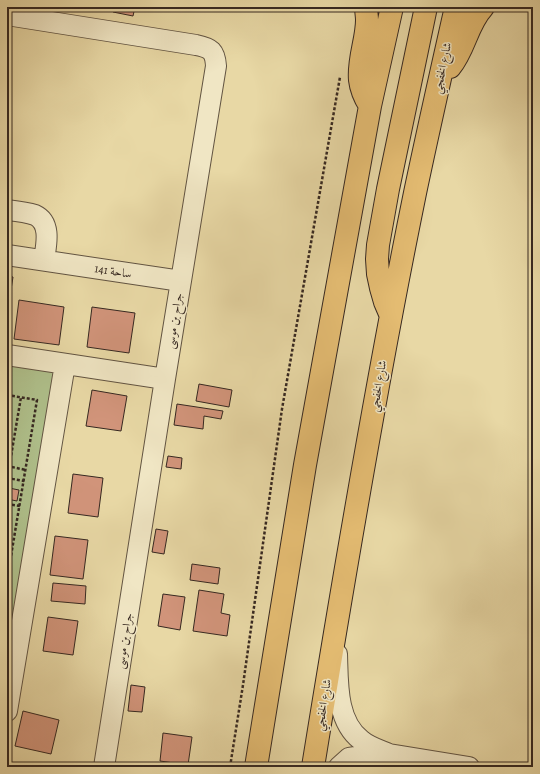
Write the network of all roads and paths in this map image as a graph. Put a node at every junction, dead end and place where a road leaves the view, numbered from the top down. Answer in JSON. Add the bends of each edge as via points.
{"nodes":[{"id":1,"x":366,"y":7,"type":"edge"},
{"id":2,"x":392,"y":7,"type":"edge"},
{"id":3,"x":426,"y":7,"type":"edge"},
{"id":4,"x":456,"y":7,"type":"edge"},
{"id":5,"x":483,"y":7,"type":"edge"},
{"id":6,"x":39,"y":14,"type":"edge"},
{"id":7,"x":7,"y":15,"type":"edge"},
{"id":8,"x":341,"y":73,"type":"dead end"},
{"id":9,"x":441,"y":75,"type":"junction"},
{"id":10,"x":370,"y":106,"type":"junction"},
{"id":11,"x":7,"y":210,"type":"edge"},
{"id":12,"x":7,"y":255,"type":"edge"},
{"id":13,"x":44,"y":260,"type":"junction"},
{"id":14,"x":181,"y":281,"type":"junction"},
{"id":15,"x":391,"y":316,"type":"junction"},
{"id":16,"x":7,"y":355,"type":"edge"},
{"id":17,"x":65,"y":364,"type":"junction"},
{"id":18,"x":165,"y":379,"type":"junction"},
{"id":19,"x":7,"y":395,"type":"edge"},
{"id":20,"x":20,"y":397,"type":"junction"},
{"id":21,"x":8,"y":466,"type":"edge"},
{"id":22,"x":25,"y":469,"type":"junction"},
{"id":23,"x":30,"y":470,"type":"dead end"},
{"id":24,"x":7,"y":479,"type":"edge"},
{"id":25,"x":24,"y":481,"type":"junction"},
{"id":26,"x":29,"y":482,"type":"dead end"},
{"id":27,"x":7,"y":504,"type":"edge"},
{"id":28,"x":20,"y":506,"type":"junction"},
{"id":29,"x":7,"y":580,"type":"edge"},
{"id":30,"x":335,"y":630,"type":"junction"},
{"id":31,"x":9,"y":678,"type":"edge"},
{"id":32,"x":7,"y":711,"type":"edge"},
{"id":33,"x":389,"y":754,"type":"junction"},
{"id":34,"x":104,"y":767,"type":"edge"},
{"id":35,"x":230,"y":767,"type":"edge"},
{"id":36,"x":256,"y":767,"type":"edge"},
{"id":37,"x":313,"y":767,"type":"edge"},
{"id":38,"x":339,"y":767,"type":"edge"},
{"id":39,"x":469,"y":767,"type":"edge"}],
"edges":[{"from":1,"to":10,"type":"highway","via":[[367,20],[360,81]]},
{"from":2,"to":10,"type":"highway"},
{"from":3,"to":15,"type":"highway","via":[[378,244],[379,281]]},
{"from":4,"to":9,"type":"highway","name":"شارع الخفجي"},
{"from":5,"to":9,"type":"highway","via":[[473,20],[454,62]]},
{"from":6,"to":7,"type":"street","name":"جراح بن موسى"},
{"from":6,"to":14,"type":"street","name":"جراح بن موسى","via":[[204,46],[216,57]]},
{"from":8,"to":35,"type":"path","via":[[282,409]]},
{"from":9,"to":15,"type":"highway","name":"شارع الخفجي"},
{"from":10,"to":36,"type":"highway","via":[[305,466]]},
{"from":11,"to":13,"type":"street","via":[[35,215],[46,226]]},
{"from":12,"to":13,"type":"street","name":"ساحة 141"},
{"from":13,"to":14,"type":"street","name":"ساحة 141"},
{"from":14,"to":18,"type":"street","name":"جراح بن موسى"},
{"from":15,"to":30,"type":"highway","name":"شارع الخفجي"},
{"from":16,"to":17,"type":"street"},
{"from":17,"to":18,"type":"street"},
{"from":17,"to":31,"type":"street"},
{"from":18,"to":34,"type":"street","name":"جراح بن موسى"},
{"from":19,"to":20,"type":"path"},
{"from":20,"to":21,"type":"path"},
{"from":20,"to":22,"type":"path","via":[[37,400]]},
{"from":21,"to":22,"type":"path"},
{"from":21,"to":24,"type":"path"},
{"from":22,"to":23,"type":"path"},
{"from":22,"to":25,"type":"path"},
{"from":24,"to":25,"type":"path"},
{"from":25,"to":26,"type":"path"},
{"from":25,"to":28,"type":"path"},
{"from":27,"to":28,"type":"path"},
{"from":28,"to":29,"type":"path"},
{"from":30,"to":33,"type":"street","via":[[338,682],[345,720],[362,741]]},
{"from":30,"to":37,"type":"highway","name":"شارع الخفجي"},
{"from":31,"to":32,"type":"street"},
{"from":33,"to":38,"type":"street","via":[[349,758]]},
{"from":33,"to":39,"type":"street"}]}
